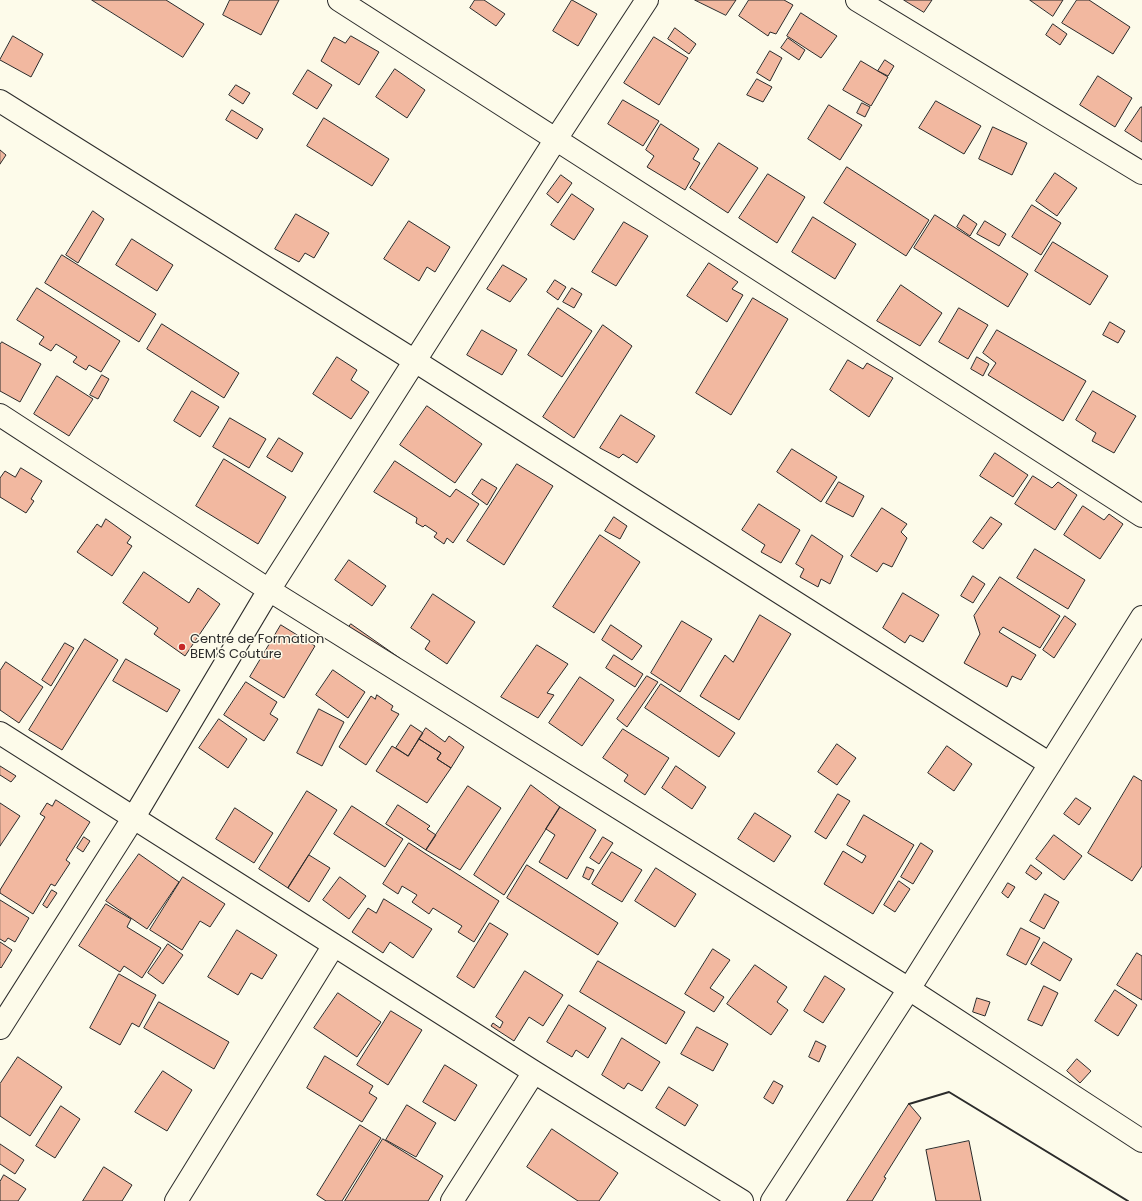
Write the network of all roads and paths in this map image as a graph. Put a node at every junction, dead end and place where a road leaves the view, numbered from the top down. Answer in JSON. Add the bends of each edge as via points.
{"nodes":[{"id":1,"x":339,"y":0,"type":"edge"},
{"id":2,"x":647,"y":0,"type":"edge"},
{"id":3,"x":857,"y":0,"type":"edge"},
{"id":4,"x":0,"y":101,"type":"edge"},
{"id":5,"x":556,"y":138,"type":"junction"},
{"id":6,"x":1142,"y":172,"type":"edge"},
{"id":7,"x":415,"y":361,"type":"junction"},
{"id":8,"x":0,"y":415,"type":"edge"},
{"id":9,"x":1142,"y":516,"type":"edge"},
{"id":10,"x":269,"y":590,"type":"junction"},
{"id":11,"x":1142,"y":617,"type":"edge"},
{"id":12,"x":0,"y":733,"type":"edge"},
{"id":13,"x":1050,"y":764,"type":"junction"},
{"id":14,"x":134,"y":817,"type":"junction"},
{"id":15,"x":334,"y":945,"type":"junction"},
{"id":16,"x":909,"y":989,"type":"junction"},
{"id":17,"x":0,"y":1028,"type":"edge"},
{"id":18,"x":534,"y":1072,"type":"junction"},
{"id":19,"x":1142,"y":1141,"type":"edge"},
{"id":20,"x":176,"y":1201,"type":"edge"},
{"id":21,"x":452,"y":1201,"type":"edge"},
{"id":22,"x":742,"y":1201,"type":"edge"},
{"id":23,"x":772,"y":1201,"type":"edge"}],
"edges":[{"from":1,"to":5,"type":"street"},
{"from":2,"to":5,"type":"street"},
{"from":3,"to":6,"type":"street"},
{"from":4,"to":7,"type":"street"},
{"from":5,"to":7,"type":"street"},
{"from":5,"to":9,"type":"street"},
{"from":7,"to":10,"type":"street"},
{"from":7,"to":13,"type":"street"},
{"from":8,"to":10,"type":"street"},
{"from":10,"to":14,"type":"street"},
{"from":10,"to":16,"type":"street"},
{"from":11,"to":13,"type":"street"},
{"from":12,"to":14,"type":"street"},
{"from":13,"to":16,"type":"street"},
{"from":14,"to":15,"type":"street"},
{"from":14,"to":17,"type":"street"},
{"from":15,"to":18,"type":"street"},
{"from":15,"to":20,"type":"street"},
{"from":16,"to":19,"type":"street"},
{"from":16,"to":23,"type":"street"},
{"from":18,"to":21,"type":"street"},
{"from":18,"to":22,"type":"street"}]}
